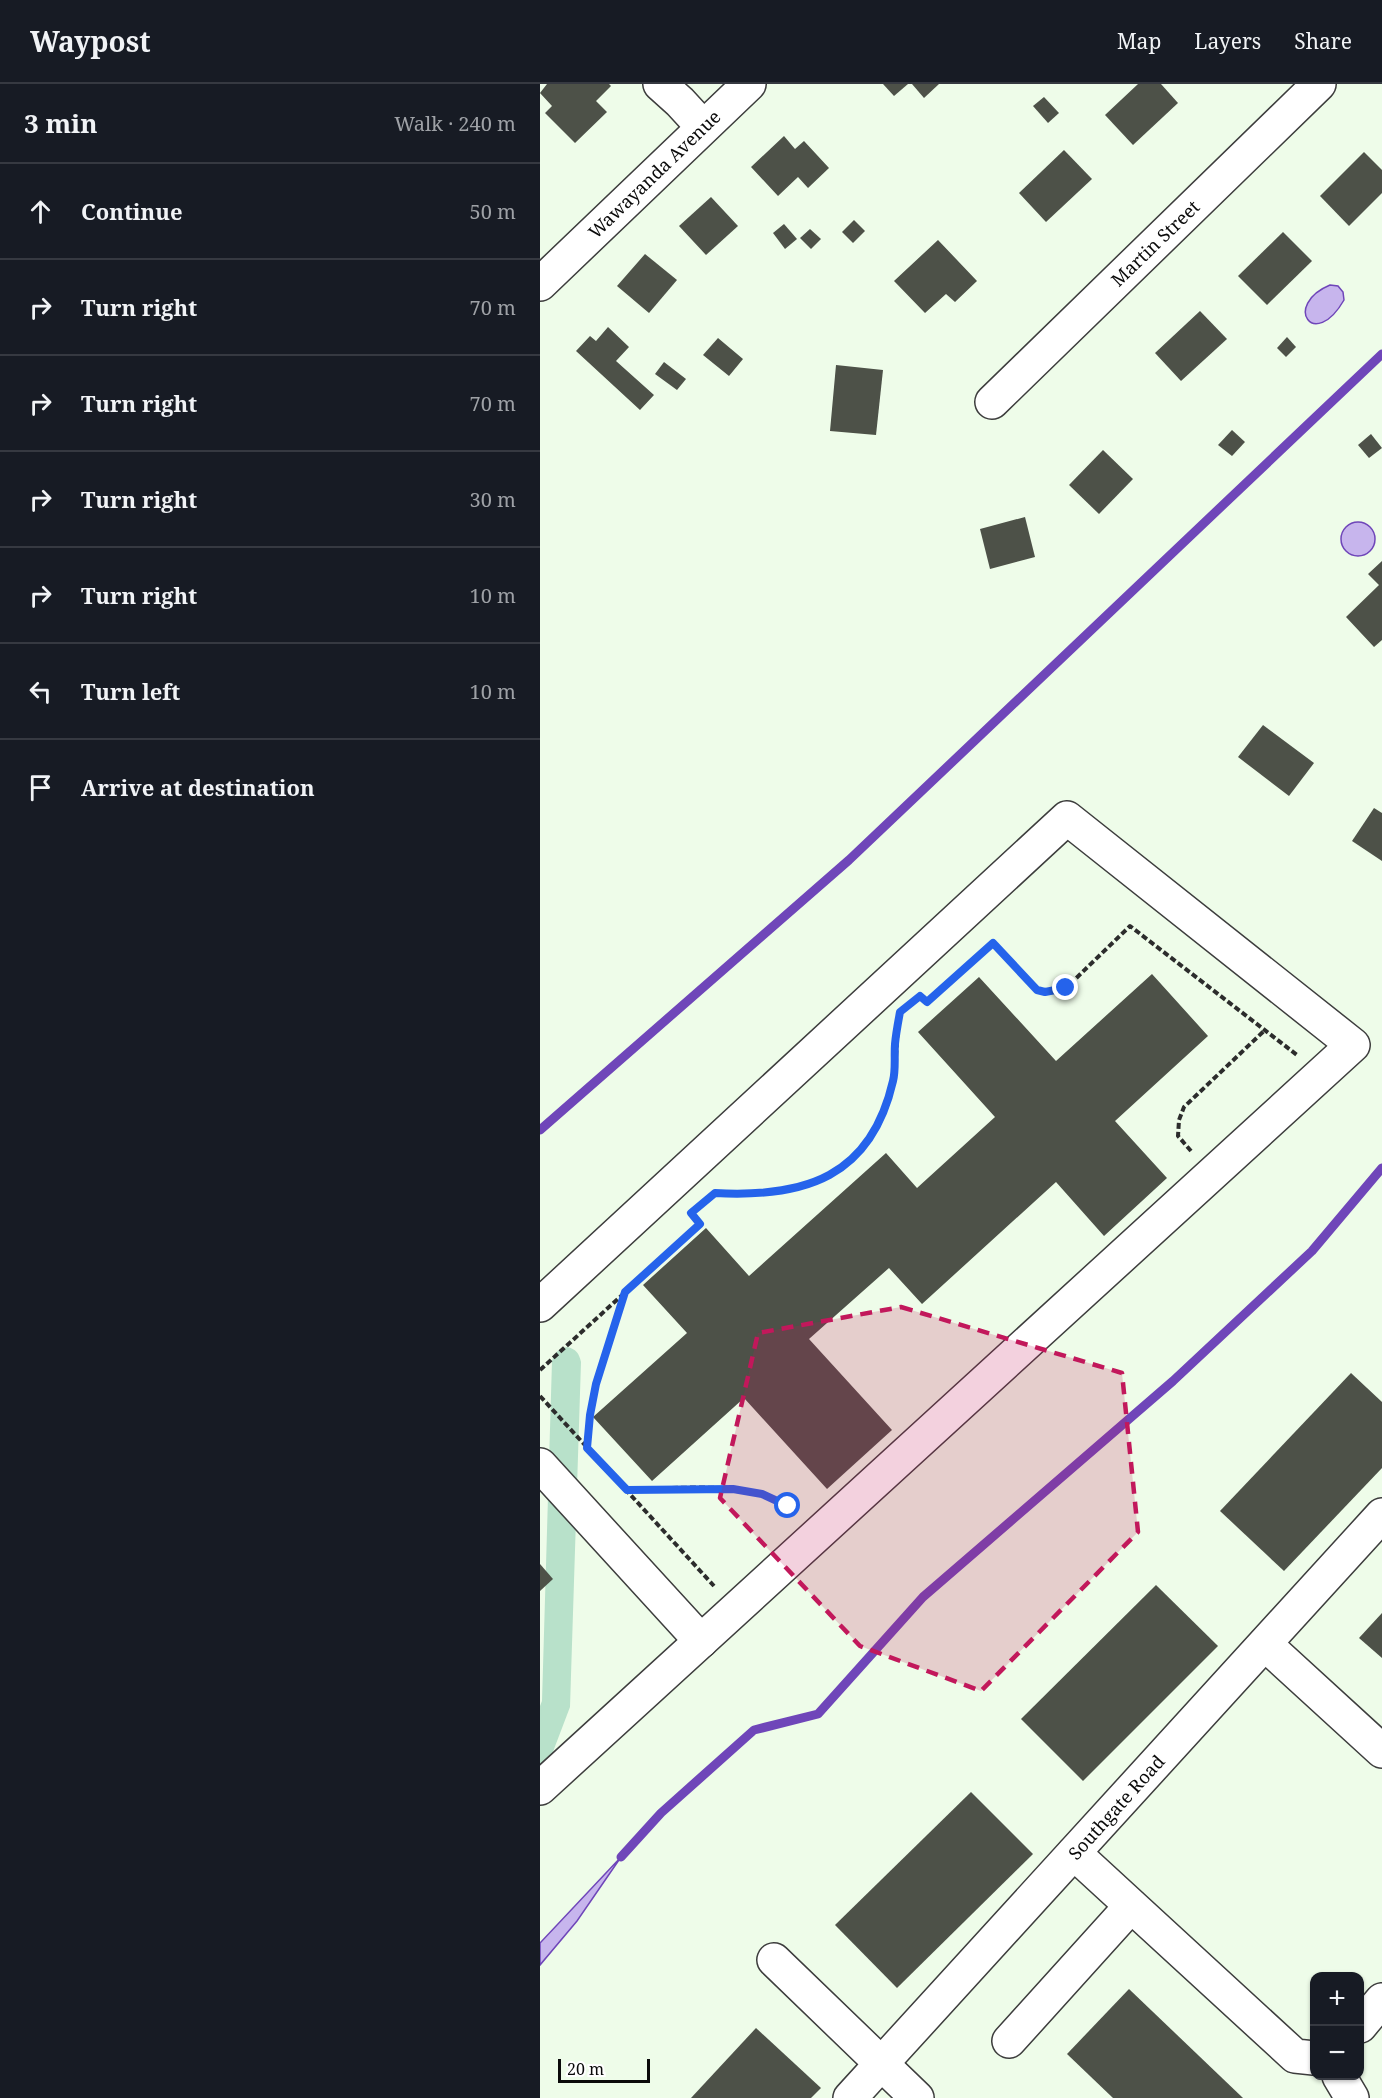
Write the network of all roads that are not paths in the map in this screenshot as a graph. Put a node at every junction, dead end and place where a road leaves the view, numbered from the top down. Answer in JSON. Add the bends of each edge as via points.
{"nodes":[{"id":1,"x":660,"y":84,"type":"edge"},
{"id":2,"x":749,"y":84,"type":"edge"},
{"id":3,"x":1319,"y":84,"type":"edge"},
{"id":4,"x":703,"y":127,"type":"junction"},
{"id":5,"x":549,"y":275,"type":"edge"},
{"id":6,"x":992,"y":402,"type":"dead end"},
{"id":7,"x":540,"y":1305,"type":"edge"},
{"id":8,"x":540,"y":1465,"type":"edge"},
{"id":9,"x":1382,"y":1515,"type":"edge"},
{"id":10,"x":701,"y":1641,"type":"junction"},
{"id":11,"x":1265,"y":1644,"type":"junction"},
{"id":12,"x":1382,"y":1751,"type":"edge"},
{"id":13,"x":540,"y":1788,"type":"edge"},
{"id":14,"x":1074,"y":1853,"type":"junction"},
{"id":15,"x":1131,"y":1906,"type":"junction"},
{"id":16,"x":774,"y":1960,"type":"dead end"},
{"id":17,"x":1382,"y":2000,"type":"edge"},
{"id":18,"x":1364,"y":2020,"type":"edge"},
{"id":19,"x":1009,"y":2041,"type":"dead end"},
{"id":20,"x":1310,"y":2058,"type":"edge"},
{"id":21,"x":880,"y":2064,"type":"junction"},
{"id":22,"x":1341,"y":2080,"type":"edge"},
{"id":23,"x":850,"y":2098,"type":"edge"},
{"id":24,"x":917,"y":2098,"type":"edge"},
{"id":25,"x":1352,"y":2098,"type":"edge"}],
"edges":[{"from":1,"to":4,"type":"street"},
{"from":2,"to":4,"type":"street","name":"Wawayanda Avenue"},
{"from":3,"to":6,"type":"street","name":"Martin Street"},
{"from":4,"to":5,"type":"street","name":"Wawayanda Avenue"},
{"from":7,"to":10,"type":"street","via":[[1067,818],[1353,1045]]},
{"from":8,"to":10,"type":"street"},
{"from":9,"to":11,"type":"street","name":"Southgate Road"},
{"from":10,"to":13,"type":"street"},
{"from":11,"to":12,"type":"street"},
{"from":11,"to":14,"type":"street","name":"Southgate Road"},
{"from":14,"to":15,"type":"street"},
{"from":14,"to":21,"type":"street","name":"Southgate Road"},
{"from":15,"to":19,"type":"street"},
{"from":15,"to":20,"type":"street","via":[[1294,2056]]},
{"from":16,"to":21,"type":"street"},
{"from":17,"to":18,"type":"street"},
{"from":21,"to":23,"type":"street","name":"Southgate Road"},
{"from":21,"to":24,"type":"street"},
{"from":22,"to":25,"type":"street"}]}
